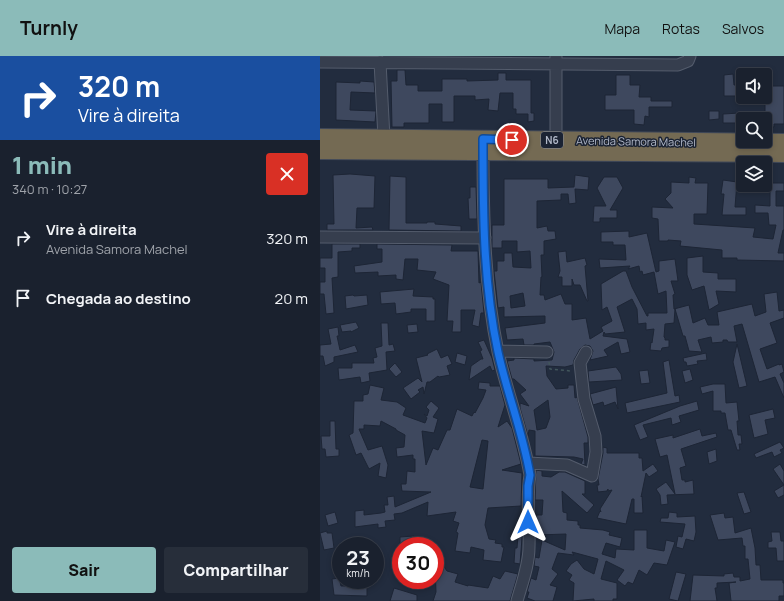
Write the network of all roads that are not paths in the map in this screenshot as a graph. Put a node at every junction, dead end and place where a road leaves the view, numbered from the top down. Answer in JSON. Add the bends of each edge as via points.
{"nodes":[{"id":1,"x":690,"y":56,"type":"edge"},
{"id":2,"x":431,"y":59,"type":"edge"},
{"id":3,"x":556,"y":60,"type":"edge"},
{"id":4,"x":320,"y":62,"type":"edge"},
{"id":5,"x":380,"y":62,"type":"junction"},
{"id":6,"x":320,"y":137,"type":"edge"},
{"id":7,"x":384,"y":138,"type":"junction"},
{"id":8,"x":556,"y":140,"type":"junction"},
{"id":9,"x":784,"y":142,"type":"edge"},
{"id":10,"x":483,"y":146,"type":"junction"},
{"id":11,"x":320,"y":151,"type":"edge"},
{"id":12,"x":784,"y":154,"type":"edge"},
{"id":13,"x":320,"y":237,"type":"edge"},
{"id":14,"x":485,"y":238,"type":"junction"},
{"id":15,"x":498,"y":351,"type":"junction"},
{"id":16,"x":547,"y":352,"type":"road end"},
{"id":17,"x":586,"y":352,"type":"dead end"},
{"id":18,"x":528,"y":463,"type":"junction"},
{"id":19,"x":517,"y":601,"type":"edge"}],
"edges":[{"from":1,"to":3,"type":"street","via":[[688,61],[678,65]]},
{"from":2,"to":3,"type":"street"},
{"from":2,"to":5,"type":"street"},
{"from":3,"to":8,"type":"street"},
{"from":4,"to":5,"type":"street"},
{"from":5,"to":7,"type":"street"},
{"from":6,"to":7,"type":"highway","name":"Avenida Samora Machel","number":"N6"},
{"from":7,"to":10,"type":"highway","name":"Avenida Samora Machel","number":"N6"},
{"from":8,"to":9,"type":"highway","name":"Avenida Samora Machel","number":"N6"},
{"from":8,"to":10,"type":"highway","name":"Avenida Samora Machel","number":"N6"},
{"from":10,"to":11,"type":"highway","name":"Avenida Samora Machel","number":"N6"},
{"from":10,"to":12,"type":"highway","name":"Avenida Samora Machel","number":"N6"},
{"from":10,"to":14,"type":"street"},
{"from":13,"to":14,"type":"street"},
{"from":14,"to":15,"type":"street","via":[[488,284]]},
{"from":15,"to":16,"type":"street"},
{"from":15,"to":18,"type":"street"},
{"from":17,"to":18,"type":"street","via":[[580,363],[584,399],[595,436],[596,452],[592,476],[567,465]]},
{"from":18,"to":19,"type":"street","via":[[529,548]]}]}
